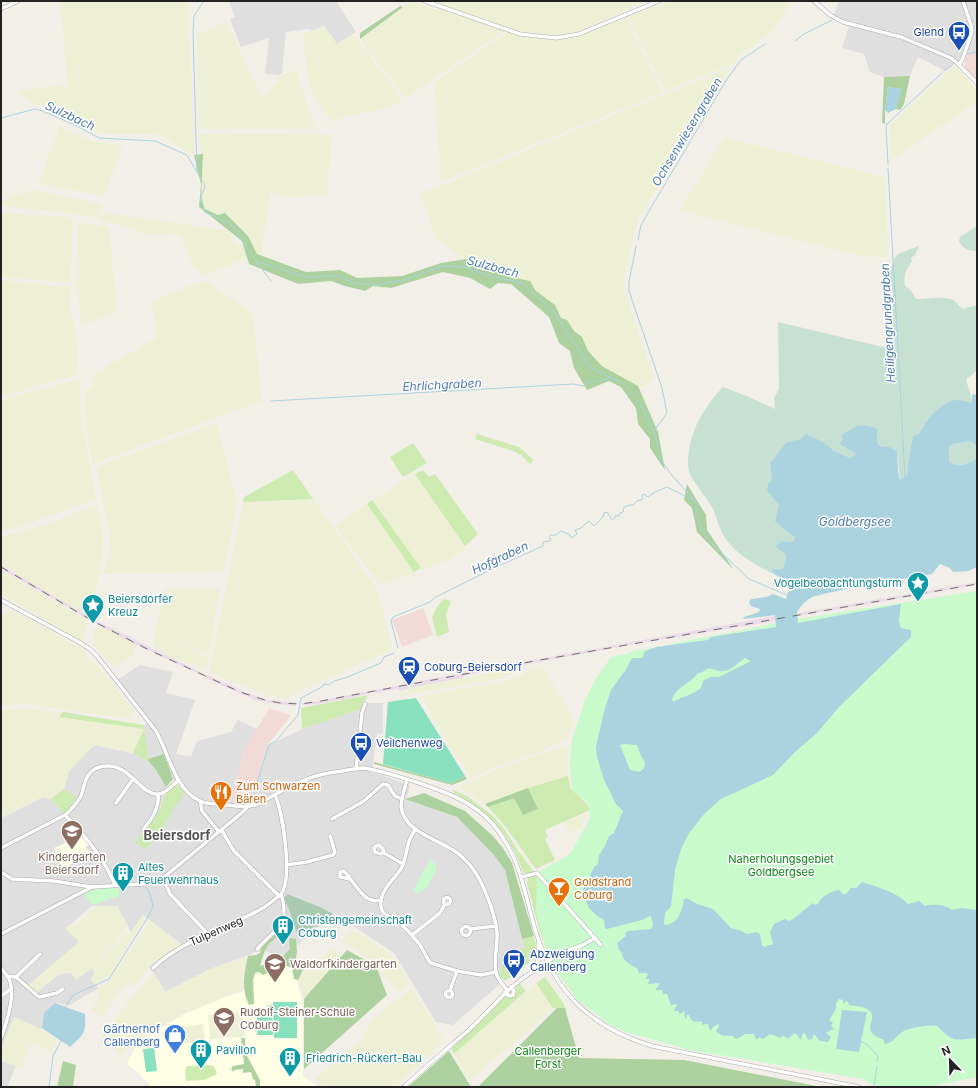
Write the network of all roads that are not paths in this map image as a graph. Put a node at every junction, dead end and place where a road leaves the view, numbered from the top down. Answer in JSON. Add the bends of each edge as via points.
{"nodes":[{"id":1,"x":18,"y":1,"type":"edge"},
{"id":2,"x":425,"y":1,"type":"edge"},
{"id":3,"x":659,"y":1,"type":"edge"},
{"id":4,"x":963,"y":1,"type":"edge"},
{"id":5,"x":815,"y":2,"type":"edge"},
{"id":6,"x":1,"y":9,"type":"edge"},
{"id":7,"x":959,"y":65,"type":"junction"},
{"id":8,"x":977,"y":83,"type":"edge"},
{"id":9,"x":1,"y":600,"type":"edge"},
{"id":10,"x":365,"y":704,"type":"dead end"},
{"id":11,"x":356,"y":769,"type":"junction"},
{"id":12,"x":133,"y":779,"type":"junction"},
{"id":13,"x":179,"y":780,"type":"junction"},
{"id":14,"x":407,"y":780,"type":"junction"},
{"id":15,"x":158,"y":794,"type":"junction"},
{"id":16,"x":275,"y":795,"type":"junction"},
{"id":17,"x":402,"y":799,"type":"junction"},
{"id":18,"x":200,"y":801,"type":"junction"},
{"id":19,"x":116,"y":803,"type":"dead end"},
{"id":20,"x":247,"y":807,"type":"junction"},
{"id":21,"x":65,"y":815,"type":"junction"},
{"id":22,"x":332,"y":819,"type":"dead end"},
{"id":23,"x":416,"y":829,"type":"junction"},
{"id":24,"x":143,"y":830,"type":"dead end"},
{"id":25,"x":220,"y":832,"type":"junction"},
{"id":26,"x":330,"y":836,"type":"dead end"},
{"id":27,"x":1,"y":848,"type":"edge"},
{"id":28,"x":384,"y":853,"type":"dead end"},
{"id":29,"x":286,"y":864,"type":"junction"},
{"id":30,"x":403,"y":864,"type":"junction"},
{"id":31,"x":1,"y":872,"type":"edge"},
{"id":32,"x":522,"y":877,"type":"junction"},
{"id":33,"x":163,"y":878,"type":"junction"},
{"id":34,"x":350,"y":879,"type":"dead end"},
{"id":35,"x":114,"y":885,"type":"junction"},
{"id":36,"x":92,"y":887,"type":"junction"},
{"id":37,"x":280,"y":895,"type":"junction"},
{"id":38,"x":381,"y":900,"type":"junction"},
{"id":39,"x":445,"y":904,"type":"dead end"},
{"id":40,"x":496,"y":926,"type":"junction"},
{"id":41,"x":470,"y":929,"type":"dead end"},
{"id":42,"x":1,"y":934,"type":"edge"},
{"id":43,"x":208,"y":934,"type":"junction"},
{"id":44,"x":412,"y":935,"type":"junction"},
{"id":45,"x":538,"y":937,"type":"junction"},
{"id":46,"x":595,"y":938,"type":"junction"},
{"id":47,"x":601,"y":945,"type":"dead end"},
{"id":48,"x":258,"y":949,"type":"dead end"},
{"id":49,"x":40,"y":954,"type":"dead end"},
{"id":50,"x":547,"y":960,"type":"junction"},
{"id":51,"x":537,"y":964,"type":"junction"},
{"id":52,"x":1,"y":968,"type":"edge"},
{"id":53,"x":153,"y":968,"type":"dead end"},
{"id":54,"x":533,"y":970,"type":"junction"},
{"id":55,"x":457,"y":971,"type":"junction"},
{"id":56,"x":496,"y":972,"type":"junction"},
{"id":57,"x":7,"y":976,"type":"junction"},
{"id":58,"x":16,"y":977,"type":"junction"},
{"id":59,"x":512,"y":987,"type":"junction"},
{"id":60,"x":63,"y":988,"type":"dead end"},
{"id":61,"x":11,"y":989,"type":"junction"},
{"id":62,"x":450,"y":990,"type":"dead end"},
{"id":63,"x":506,"y":991,"type":"junction"},
{"id":64,"x":1,"y":996,"type":"edge"},
{"id":65,"x":1,"y":1038,"type":"edge"},
{"id":66,"x":404,"y":1087,"type":"edge"},
{"id":67,"x":859,"y":1087,"type":"edge"}],
"edges":[{"from":1,"to":6,"type":"street"},
{"from":2,"to":3,"type":"street","via":[[520,34],[556,38],[579,34]]},
{"from":4,"to":7,"type":"street","via":[[972,32]]},
{"from":5,"to":7,"type":"street","via":[[843,22],[901,37],[951,58]]},
{"from":7,"to":8,"type":"street"},
{"from":9,"to":13,"type":"street","via":[[90,649],[156,731]]},
{"from":10,"to":11,"type":"street"},
{"from":11,"to":14,"type":"street","via":[[374,770]]},
{"from":11,"to":16,"type":"street","via":[[309,778]]},
{"from":12,"to":15,"type":"street"},
{"from":12,"to":19,"type":"street"},
{"from":12,"to":21,"type":"street","via":[[116,766],[100,767],[88,776],[73,808]]},
{"from":13,"to":15,"type":"street"},
{"from":13,"to":18,"type":"street","via":[[189,793]]},
{"from":14,"to":17,"type":"street"},
{"from":14,"to":32,"type":"street","via":[[441,790],[483,814],[504,839]]},
{"from":15,"to":24,"type":"street","via":[[159,803]]},
{"from":16,"to":20,"type":"street"},
{"from":16,"to":29,"type":"street","via":[[285,839]]},
{"from":17,"to":22,"type":"street","via":[[395,796],[388,785],[383,784],[364,801]]},
{"from":17,"to":23,"type":"street","via":[[402,812]]},
{"from":18,"to":20,"type":"street"},
{"from":18,"to":25,"type":"street","via":[[202,811]]},
{"from":20,"to":25,"type":"street"},
{"from":21,"to":27,"type":"street"},
{"from":21,"to":35,"type":"street","via":[[100,858]]},
{"from":23,"to":30,"type":"street","via":[[408,843]]},
{"from":23,"to":40,"type":"street","via":[[454,851],[473,869]]},
{"from":25,"to":33,"type":"street"},
{"from":25,"to":37,"type":"street","via":[[234,851]]},
{"from":26,"to":29,"type":"street","via":[[335,852],[333,855]]},
{"from":28,"to":30,"type":"street"},
{"from":29,"to":37,"type":"street","via":[[285,885]]},
{"from":30,"to":38,"type":"street","via":[[398,875],[384,890]]},
{"from":31,"to":36,"type":"street","via":[[12,879],[54,881]]},
{"from":32,"to":45,"type":"street"},
{"from":32,"to":46,"type":"street","via":[[537,873]]},
{"from":33,"to":35,"type":"street","via":[[143,884]]},
{"from":33,"to":43,"type":"street","via":[[170,894]]},
{"from":34,"to":38,"type":"street","via":[[366,898],[376,902]]},
{"from":35,"to":36,"type":"street"},
{"from":36,"to":42,"type":"street"},
{"from":37,"to":43,"type":"street","name":"Tulpenweg","via":[[263,908]]},
{"from":37,"to":48,"type":"street","via":[[284,904],[284,916],[280,927]]},
{"from":38,"to":44,"type":"street","via":[[386,915]]},
{"from":39,"to":44,"type":"street","via":[[440,913]]},
{"from":40,"to":41,"type":"street"},
{"from":40,"to":56,"type":"street"},
{"from":43,"to":53,"type":"street","name":"Tulpenweg","via":[[183,946]]},
{"from":44,"to":55,"type":"street","via":[[431,963]]},
{"from":45,"to":50,"type":"street"},
{"from":45,"to":51,"type":"street","via":[[540,954]]},
{"from":46,"to":47,"type":"street"},
{"from":46,"to":50,"type":"street"},
{"from":49,"to":58,"type":"street"},
{"from":50,"to":51,"type":"street"},
{"from":50,"to":54,"type":"street"},
{"from":50,"to":67,"type":"street","via":[[563,987],[580,1007],[603,1025],[626,1037],[677,1052]]},
{"from":51,"to":54,"type":"street"},
{"from":52,"to":57,"type":"street"},
{"from":54,"to":59,"type":"street"},
{"from":55,"to":56,"type":"street","via":[[484,976]]},
{"from":55,"to":62,"type":"street"},
{"from":56,"to":63,"type":"street"},
{"from":57,"to":58,"type":"street"},
{"from":57,"to":61,"type":"street"},
{"from":58,"to":60,"type":"street","via":[[39,997],[57,993]]},
{"from":59,"to":63,"type":"street"},
{"from":59,"to":63,"type":"street","via":[[512,995],[509,996]]},
{"from":61,"to":64,"type":"street"},
{"from":61,"to":65,"type":"street","via":[[10,1010]]},
{"from":63,"to":66,"type":"street","via":[[469,1030]]}]}
